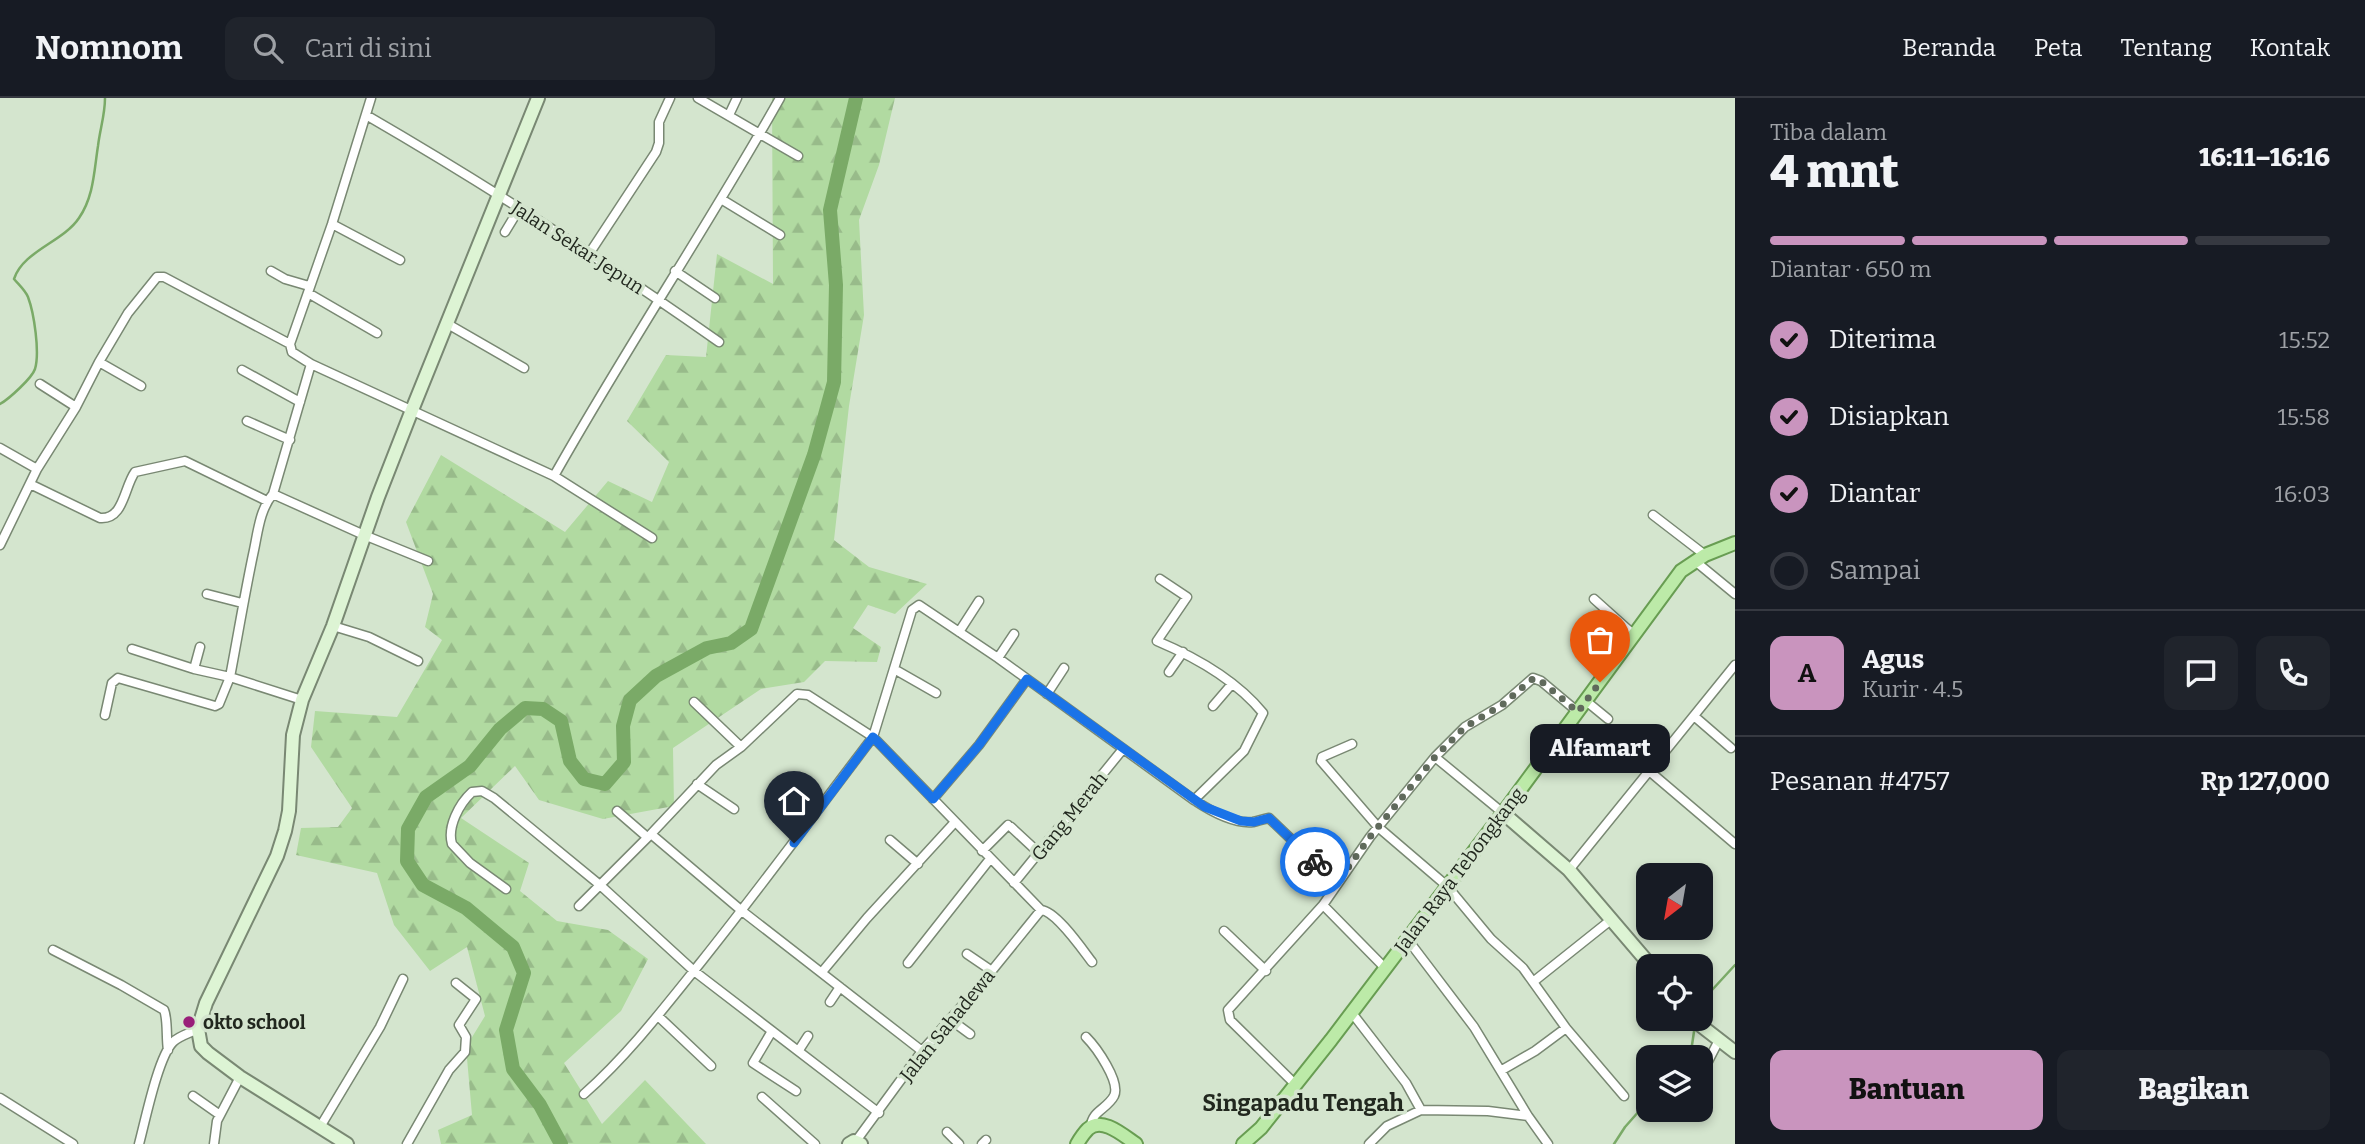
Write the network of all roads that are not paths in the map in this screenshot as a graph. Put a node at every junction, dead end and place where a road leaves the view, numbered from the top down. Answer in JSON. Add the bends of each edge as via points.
{"nodes":[{"id":1,"x":371,"y":98,"type":"edge"},
{"id":2,"x":538,"y":98,"type":"edge"},
{"id":3,"x":670,"y":98,"type":"edge"},
{"id":4,"x":698,"y":98,"type":"edge"},
{"id":5,"x":737,"y":98,"type":"edge"},
{"id":6,"x":780,"y":98,"type":"edge"},
{"id":7,"x":366,"y":115,"type":"junction"},
{"id":8,"x":729,"y":115,"type":"junction"},
{"id":9,"x":759,"y":135,"type":"junction"},
{"id":10,"x":798,"y":156,"type":"dead end"},
{"id":11,"x":497,"y":195,"type":"junction"},
{"id":12,"x":721,"y":199,"type":"junction"},
{"id":13,"x":519,"y":209,"type":"junction"},
{"id":14,"x":332,"y":224,"type":"junction"},
{"id":15,"x":505,"y":232,"type":"dead end"},
{"id":16,"x":780,"y":234,"type":"dead end"},
{"id":17,"x":589,"y":254,"type":"junction"},
{"id":18,"x":400,"y":260,"type":"dead end"},
{"id":19,"x":271,"y":271,"type":"dead end"},
{"id":20,"x":675,"y":271,"type":"junction"},
{"id":21,"x":308,"y":289,"type":"junction"},
{"id":22,"x":715,"y":298,"type":"dead end"},
{"id":23,"x":658,"y":299,"type":"junction"},
{"id":24,"x":446,"y":323,"type":"junction"},
{"id":25,"x":377,"y":333,"type":"dead end"},
{"id":26,"x":719,"y":342,"type":"dead end"},
{"id":27,"x":290,"y":344,"type":"junction"},
{"id":28,"x":99,"y":362,"type":"junction"},
{"id":29,"x":310,"y":363,"type":"junction"},
{"id":30,"x":524,"y":368,"type":"dead end"},
{"id":31,"x":242,"y":370,"type":"dead end"},
{"id":32,"x":40,"y":384,"type":"dead end"},
{"id":33,"x":141,"y":386,"type":"dead end"},
{"id":34,"x":300,"y":402,"type":"junction"},
{"id":35,"x":75,"y":407,"type":"junction"},
{"id":36,"x":412,"y":410,"type":"junction"},
{"id":37,"x":247,"y":421,"type":"dead end"},
{"id":38,"x":290,"y":440,"type":"junction"},
{"id":39,"x":0,"y":448,"type":"edge"},
{"id":40,"x":37,"y":469,"type":"junction"},
{"id":41,"x":554,"y":476,"type":"junction"},
{"id":42,"x":30,"y":484,"type":"junction"},
{"id":43,"x":270,"y":497,"type":"junction"},
{"id":44,"x":1653,"y":515,"type":"dead end"},
{"id":45,"x":364,"y":535,"type":"junction"},
{"id":46,"x":652,"y":538,"type":"dead end"},
{"id":47,"x":1735,"y":542,"type":"edge"},
{"id":48,"x":0,"y":545,"type":"edge"},
{"id":49,"x":1700,"y":558,"type":"junction"},
{"id":50,"x":428,"y":561,"type":"dead end"},
{"id":51,"x":1160,"y":579,"type":"dead end"},
{"id":52,"x":207,"y":594,"type":"dead end"},
{"id":53,"x":1735,"y":594,"type":"edge"},
{"id":54,"x":1594,"y":598,"type":"dead end"},
{"id":55,"x":979,"y":601,"type":"dead end"},
{"id":56,"x":242,"y":603,"type":"junction"},
{"id":57,"x":333,"y":626,"type":"junction"},
{"id":58,"x":959,"y":632,"type":"junction"},
{"id":59,"x":1014,"y":634,"type":"dead end"},
{"id":60,"x":1633,"y":634,"type":"junction"},
{"id":61,"x":200,"y":647,"type":"dead end"},
{"id":62,"x":132,"y":649,"type":"dead end"},
{"id":63,"x":1183,"y":652,"type":"junction"},
{"id":64,"x":998,"y":658,"type":"junction"},
{"id":65,"x":418,"y":661,"type":"dead end"},
{"id":66,"x":1735,"y":665,"type":"edge"},
{"id":67,"x":1064,"y":668,"type":"dead end"},
{"id":68,"x":194,"y":669,"type":"junction"},
{"id":69,"x":894,"y":669,"type":"junction"},
{"id":70,"x":1169,"y":672,"type":"dead end"},
{"id":71,"x":230,"y":677,"type":"junction"},
{"id":72,"x":1027,"y":679,"type":"junction"},
{"id":73,"x":1231,"y":685,"type":"junction"},
{"id":74,"x":936,"y":692,"type":"dead end"},
{"id":75,"x":1047,"y":694,"type":"junction"},
{"id":76,"x":302,"y":700,"type":"junction"},
{"id":77,"x":694,"y":702,"type":"dead end"},
{"id":78,"x":1213,"y":706,"type":"dead end"},
{"id":79,"x":1582,"y":707,"type":"junction"},
{"id":80,"x":105,"y":715,"type":"dead end"},
{"id":81,"x":1694,"y":716,"type":"junction"},
{"id":82,"x":1608,"y":719,"type":"dead end"},
{"id":83,"x":873,"y":737,"type":"junction"},
{"id":84,"x":1352,"y":744,"type":"dead end"},
{"id":85,"x":741,"y":747,"type":"junction"},
{"id":86,"x":1731,"y":748,"type":"dead end"},
{"id":87,"x":1123,"y":749,"type":"junction"},
{"id":88,"x":1435,"y":757,"type":"junction"},
{"id":89,"x":1648,"y":770,"type":"junction"},
{"id":90,"x":697,"y":784,"type":"junction"},
{"id":91,"x":933,"y":799,"type":"junction"},
{"id":92,"x":1194,"y":800,"type":"junction"},
{"id":93,"x":734,"y":809,"type":"dead end"},
{"id":94,"x":617,"y":811,"type":"dead end"},
{"id":95,"x":1503,"y":813,"type":"junction"},
{"id":96,"x":956,"y":822,"type":"junction"},
{"id":97,"x":1378,"y":827,"type":"junction"},
{"id":98,"x":649,"y":836,"type":"junction"},
{"id":99,"x":890,"y":840,"type":"dead end"},
{"id":100,"x":1735,"y":844,"type":"edge"},
{"id":101,"x":982,"y":850,"type":"junction"},
{"id":102,"x":1039,"y":853,"type":"junction"},
{"id":103,"x":990,"y":859,"type":"junction"},
{"id":104,"x":918,"y":864,"type":"junction"},
{"id":105,"x":1569,"y":870,"type":"junction"},
{"id":106,"x":1014,"y":883,"type":"junction"},
{"id":107,"x":1337,"y":883,"type":"junction"},
{"id":108,"x":600,"y":885,"type":"junction"},
{"id":109,"x":1447,"y":886,"type":"junction"},
{"id":110,"x":506,"y":889,"type":"dead end"},
{"id":111,"x":1323,"y":905,"type":"junction"},
{"id":112,"x":579,"y":906,"type":"dead end"},
{"id":113,"x":1041,"y":910,"type":"junction"},
{"id":114,"x":742,"y":911,"type":"junction"},
{"id":115,"x":1612,"y":919,"type":"junction"},
{"id":116,"x":1224,"y":931,"type":"dead end"},
{"id":117,"x":1408,"y":940,"type":"junction"},
{"id":118,"x":52,"y":950,"type":"dead end"},
{"id":119,"x":967,"y":954,"type":"dead end"},
{"id":120,"x":1641,"y":954,"type":"edge"},
{"id":121,"x":1092,"y":962,"type":"dead end"},
{"id":122,"x":908,"y":963,"type":"dead end"},
{"id":123,"x":1385,"y":968,"type":"junction"},
{"id":124,"x":694,"y":971,"type":"junction"},
{"id":125,"x":992,"y":971,"type":"junction"},
{"id":126,"x":1266,"y":971,"type":"junction"},
{"id":127,"x":822,"y":972,"type":"junction"},
{"id":128,"x":403,"y":979,"type":"dead end"},
{"id":129,"x":1533,"y":982,"type":"junction"},
{"id":130,"x":456,"y":983,"type":"dead end"},
{"id":131,"x":839,"y":987,"type":"junction"},
{"id":132,"x":830,"y":1002,"type":"dead end"},
{"id":133,"x":1352,"y":1013,"type":"junction"},
{"id":134,"x":658,"y":1016,"type":"junction"},
{"id":135,"x":951,"y":1020,"type":"junction"},
{"id":136,"x":1566,"y":1028,"type":"junction"},
{"id":137,"x":772,"y":1031,"type":"junction"},
{"id":138,"x":1705,"y":1031,"type":"edge"},
{"id":139,"x":199,"y":1034,"type":"junction"},
{"id":140,"x":970,"y":1034,"type":"dead end"},
{"id":141,"x":808,"y":1035,"type":"dead end"},
{"id":142,"x":1086,"y":1037,"type":"dead end"},
{"id":143,"x":1718,"y":1042,"type":"junction"},
{"id":144,"x":168,"y":1050,"type":"junction"},
{"id":145,"x":799,"y":1050,"type":"junction"},
{"id":146,"x":922,"y":1051,"type":"junction"},
{"id":147,"x":1713,"y":1052,"type":"edge"},
{"id":148,"x":1735,"y":1052,"type":"edge"},
{"id":149,"x":711,"y":1066,"type":"dead end"},
{"id":150,"x":1502,"y":1070,"type":"junction"},
{"id":151,"x":240,"y":1077,"type":"junction"},
{"id":152,"x":1296,"y":1085,"type":"junction"},
{"id":153,"x":796,"y":1091,"type":"dead end"},
{"id":154,"x":584,"y":1094,"type":"dead end"},
{"id":155,"x":192,"y":1096,"type":"dead end"},
{"id":156,"x":1625,"y":1096,"type":"dead end"},
{"id":157,"x":762,"y":1097,"type":"dead end"},
{"id":158,"x":0,"y":1098,"type":"edge"},
{"id":159,"x":1421,"y":1110,"type":"junction"},
{"id":160,"x":879,"y":1114,"type":"junction"},
{"id":161,"x":220,"y":1115,"type":"junction"},
{"id":162,"x":1528,"y":1116,"type":"junction"},
{"id":163,"x":1091,"y":1126,"type":"junction"},
{"id":164,"x":320,"y":1127,"type":"junction"},
{"id":165,"x":947,"y":1132,"type":"dead end"},
{"id":166,"x":856,"y":1143,"type":"edge"},
{"id":167,"x":73,"y":1144,"type":"edge"},
{"id":168,"x":139,"y":1144,"type":"edge"},
{"id":169,"x":214,"y":1144,"type":"edge"},
{"id":170,"x":347,"y":1144,"type":"edge"},
{"id":171,"x":407,"y":1144,"type":"edge"},
{"id":172,"x":815,"y":1144,"type":"edge"},
{"id":173,"x":959,"y":1144,"type":"edge"},
{"id":174,"x":1077,"y":1144,"type":"edge"},
{"id":175,"x":1136,"y":1144,"type":"edge"},
{"id":176,"x":1244,"y":1144,"type":"edge"},
{"id":177,"x":1369,"y":1144,"type":"edge"},
{"id":178,"x":1548,"y":1144,"type":"edge"}],
"edges":[{"from":1,"to":7,"type":"street"},
{"from":2,"to":11,"type":"main road"},
{"from":3,"to":17,"type":"street","via":[[659,121],[656,152]]},
{"from":4,"to":8,"type":"street"},
{"from":5,"to":8,"type":"street"},
{"from":6,"to":9,"type":"street"},
{"from":7,"to":11,"type":"street","name":"Jalan Sekar Jepun"},
{"from":7,"to":14,"type":"street"},
{"from":8,"to":9,"type":"street"},
{"from":9,"to":10,"type":"street"},
{"from":9,"to":12,"type":"street"},
{"from":11,"to":13,"type":"street","name":"Jalan Sekar Jepun"},
{"from":11,"to":24,"type":"main road"},
{"from":12,"to":16,"type":"street"},
{"from":12,"to":20,"type":"street"},
{"from":13,"to":15,"type":"street"},
{"from":13,"to":17,"type":"street","name":"Jalan Sekar Jepun"},
{"from":14,"to":18,"type":"street"},
{"from":14,"to":21,"type":"street"},
{"from":17,"to":23,"type":"street","name":"Jalan Sekar Jepun"},
{"from":19,"to":21,"type":"street"},
{"from":20,"to":22,"type":"street"},
{"from":20,"to":23,"type":"street"},
{"from":21,"to":25,"type":"street"},
{"from":21,"to":27,"type":"street"},
{"from":23,"to":26,"type":"street","name":"Jalan Sekar Jepun"},
{"from":23,"to":41,"type":"street"},
{"from":24,"to":30,"type":"street"},
{"from":24,"to":36,"type":"main road"},
{"from":27,"to":28,"type":"street","via":[[157,277],[128,313]]},
{"from":27,"to":29,"type":"street","via":[[292,352]]},
{"from":28,"to":33,"type":"street"},
{"from":28,"to":35,"type":"street"},
{"from":29,"to":34,"type":"street"},
{"from":29,"to":36,"type":"street"},
{"from":31,"to":34,"type":"street"},
{"from":32,"to":35,"type":"street"},
{"from":34,"to":38,"type":"street"},
{"from":35,"to":40,"type":"street"},
{"from":36,"to":41,"type":"street"},
{"from":36,"to":45,"type":"main road"},
{"from":37,"to":38,"type":"street"},
{"from":38,"to":43,"type":"street"},
{"from":39,"to":40,"type":"street"},
{"from":40,"to":42,"type":"street"},
{"from":41,"to":46,"type":"street"},
{"from":42,"to":43,"type":"street","via":[[106,519],[117,512],[135,472],[185,461]]},
{"from":42,"to":48,"type":"street"},
{"from":43,"to":45,"type":"street"},
{"from":43,"to":56,"type":"street"},
{"from":44,"to":49,"type":"street"},
{"from":45,"to":50,"type":"street"},
{"from":45,"to":57,"type":"main road"},
{"from":47,"to":49,"type":"main road","name":"Jalan Raya Tebongkang"},
{"from":49,"to":53,"type":"street"},
{"from":49,"to":60,"type":"main road","name":"Jalan Raya Tebongkang","via":[[1681,571]]},
{"from":51,"to":63,"type":"street","via":[[1187,597],[1157,640]]},
{"from":52,"to":56,"type":"street"},
{"from":54,"to":60,"type":"street"},
{"from":55,"to":58,"type":"street"},
{"from":56,"to":71,"type":"street"},
{"from":57,"to":65,"type":"street","via":[[369,637]]},
{"from":57,"to":76,"type":"main road"},
{"from":58,"to":64,"type":"street"},
{"from":58,"to":69,"type":"street","via":[[916,606]]},
{"from":59,"to":64,"type":"street"},
{"from":60,"to":79,"type":"main road","name":"Jalan Raya Tebongkang"},
{"from":61,"to":68,"type":"street"},
{"from":62,"to":68,"type":"street"},
{"from":63,"to":70,"type":"street"},
{"from":63,"to":73,"type":"street"},
{"from":64,"to":72,"type":"street"},
{"from":66,"to":81,"type":"street"},
{"from":67,"to":75,"type":"street"},
{"from":68,"to":71,"type":"street"},
{"from":69,"to":74,"type":"street"},
{"from":69,"to":83,"type":"street"},
{"from":71,"to":76,"type":"street"},
{"from":71,"to":80,"type":"street","via":[[215,706],[118,678],[112,683]]},
{"from":72,"to":75,"type":"street"},
{"from":72,"to":91,"type":"street"},
{"from":73,"to":78,"type":"street"},
{"from":73,"to":92,"type":"street","via":[[1263,716],[1244,751]]},
{"from":75,"to":87,"type":"street"},
{"from":76,"to":139,"type":"main road","via":[[293,735],[285,831],[206,1003]]},
{"from":77,"to":85,"type":"street"},
{"from":79,"to":82,"type":"street"},
{"from":79,"to":88,"type":"street","via":[[1533,678],[1502,705],[1465,727]]},
{"from":79,"to":95,"type":"main road","name":"Jalan Raya Tebongkang"},
{"from":81,"to":86,"type":"street"},
{"from":81,"to":89,"type":"street"},
{"from":83,"to":85,"type":"street","via":[[808,695],[797,694]]},
{"from":83,"to":91,"type":"street"},
{"from":83,"to":114,"type":"street"},
{"from":84,"to":97,"type":"street","via":[[1321,760]]},
{"from":85,"to":90,"type":"street"},
{"from":87,"to":92,"type":"street"},
{"from":87,"to":102,"type":"street","name":"Gang Merah"},
{"from":88,"to":95,"type":"street"},
{"from":88,"to":97,"type":"street"},
{"from":89,"to":100,"type":"street"},
{"from":89,"to":105,"type":"street"},
{"from":90,"to":93,"type":"street"},
{"from":90,"to":98,"type":"street"},
{"from":91,"to":96,"type":"street"},
{"from":92,"to":107,"type":"street","via":[[1241,821],[1269,818]]},
{"from":94,"to":98,"type":"street"},
{"from":95,"to":105,"type":"main road"},
{"from":95,"to":109,"type":"main road","name":"Jalan Raya Tebongkang"},
{"from":96,"to":101,"type":"street"},
{"from":96,"to":104,"type":"street"},
{"from":97,"to":107,"type":"street"},
{"from":97,"to":109,"type":"street"},
{"from":98,"to":108,"type":"street"},
{"from":98,"to":114,"type":"street"},
{"from":99,"to":104,"type":"street"},
{"from":101,"to":102,"type":"street","via":[[1010,826]]},
{"from":101,"to":103,"type":"street"},
{"from":102,"to":106,"type":"street","name":"Gang Merah"},
{"from":103,"to":106,"type":"street"},
{"from":103,"to":122,"type":"street"},
{"from":104,"to":127,"type":"street"},
{"from":105,"to":115,"type":"main road"},
{"from":106,"to":113,"type":"street"},
{"from":107,"to":111,"type":"street"},
{"from":108,"to":110,"type":"street","via":[[494,798],[482,791],[472,792],[451,827],[452,844]]},
{"from":108,"to":112,"type":"street"},
{"from":108,"to":124,"type":"street"},
{"from":109,"to":117,"type":"main road","name":"Jalan Raya Tebongkang"},
{"from":109,"to":129,"type":"street"},
{"from":111,"to":123,"type":"street"},
{"from":111,"to":126,"type":"street"},
{"from":113,"to":121,"type":"street","via":[[1053,916]]},
{"from":113,"to":125,"type":"street","name":"Jalan Sahadewa"},
{"from":114,"to":124,"type":"street"},
{"from":114,"to":127,"type":"street"},
{"from":115,"to":120,"type":"main road"},
{"from":115,"to":129,"type":"street"},
{"from":116,"to":126,"type":"street"},
{"from":117,"to":123,"type":"main road","name":"Jalan Raya Tebongkang"},
{"from":117,"to":150,"type":"street"},
{"from":118,"to":144,"type":"street","via":[[164,1010]]},
{"from":119,"to":125,"type":"street"},
{"from":123,"to":133,"type":"main road","name":"Jalan Raya Tebongkang"},
{"from":124,"to":134,"type":"street"},
{"from":124,"to":137,"type":"street"},
{"from":125,"to":135,"type":"street","name":"Jalan Sahadewa"},
{"from":126,"to":152,"type":"street","via":[[1227,1014]]},
{"from":127,"to":131,"type":"street"},
{"from":128,"to":164,"type":"street"},
{"from":129,"to":136,"type":"street"},
{"from":130,"to":171,"type":"street","via":[[476,999],[459,1025],[466,1037],[465,1052],[449,1069]]},
{"from":131,"to":132,"type":"street"},
{"from":131,"to":146,"type":"street"},
{"from":133,"to":152,"type":"main road","name":"Jalan Raya Tebongkang"},
{"from":133,"to":159,"type":"street"},
{"from":134,"to":149,"type":"street"},
{"from":134,"to":154,"type":"street"},
{"from":135,"to":140,"type":"street"},
{"from":135,"to":146,"type":"street","name":"Jalan Sahadewa"},
{"from":136,"to":150,"type":"street"},
{"from":136,"to":156,"type":"street"},
{"from":137,"to":145,"type":"street"},
{"from":137,"to":153,"type":"street","via":[[753,1063]]},
{"from":138,"to":143,"type":"main road"},
{"from":139,"to":144,"type":"street","via":[[182,1036]]},
{"from":139,"to":151,"type":"main road","via":[[208,1053]]},
{"from":141,"to":145,"type":"street"},
{"from":142,"to":163,"type":"street","via":[[1101,1055],[1115,1088]]},
{"from":143,"to":147,"type":"street"},
{"from":143,"to":148,"type":"main road"},
{"from":144,"to":168,"type":"street"},
{"from":145,"to":160,"type":"street"},
{"from":146,"to":160,"type":"street","name":"Jalan Sahadewa"},
{"from":150,"to":162,"type":"street"},
{"from":151,"to":161,"type":"street"},
{"from":151,"to":164,"type":"main road"},
{"from":152,"to":176,"type":"main road","name":"Jalan Raya Tebongkang"},
{"from":155,"to":161,"type":"street"},
{"from":157,"to":172,"type":"street"},
{"from":158,"to":167,"type":"street"},
{"from":159,"to":162,"type":"street"},
{"from":159,"to":177,"type":"street","via":[[1387,1126]]},
{"from":160,"to":166,"type":"street","name":"Jalan Sahadewa"},
{"from":161,"to":169,"type":"street"},
{"from":162,"to":178,"type":"street"},
{"from":163,"to":174,"type":"main road"},
{"from":163,"to":175,"type":"main road","via":[[1110,1128]]},
{"from":164,"to":170,"type":"main road"},
{"from":165,"to":173,"type":"street"}]}
